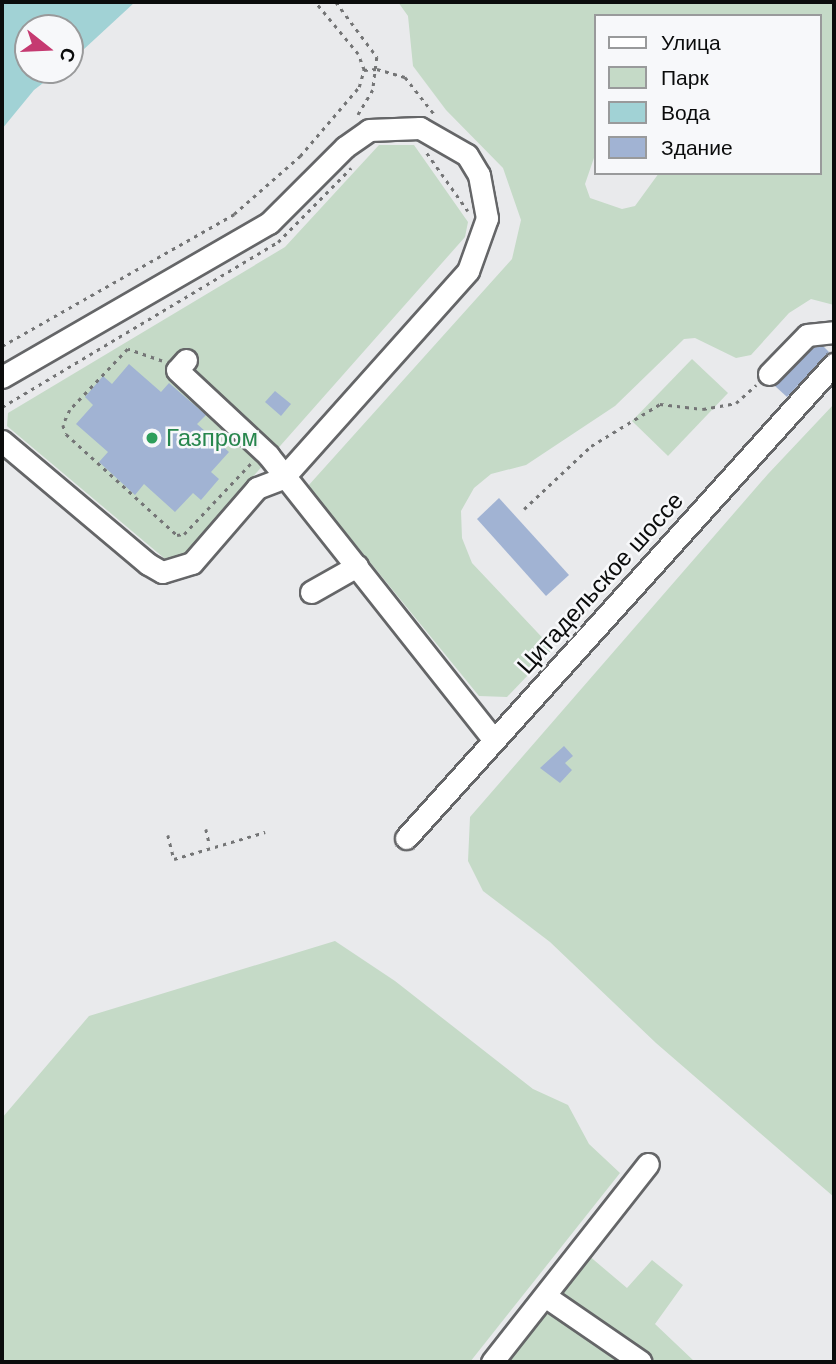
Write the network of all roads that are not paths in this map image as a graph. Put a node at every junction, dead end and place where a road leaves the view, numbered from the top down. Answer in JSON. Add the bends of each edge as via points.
{"nodes":[{"id":1,"x":834,"y":332,"type":"edge"},
{"id":2,"x":186,"y":360,"type":"dead end"},
{"id":3,"x":834,"y":364,"type":"edge"},
{"id":4,"x":769,"y":374,"type":"road end"},
{"id":5,"x":2,"y":377,"type":"edge"},
{"id":6,"x":2,"y":441,"type":"edge"},
{"id":7,"x":283,"y":478,"type":"junction"},
{"id":8,"x":357,"y":566,"type":"junction"},
{"id":9,"x":311,"y":592,"type":"dead end"},
{"id":10,"x":495,"y":740,"type":"junction"},
{"id":11,"x":406,"y":838,"type":"dead end"},
{"id":12,"x":648,"y":1164,"type":"dead end"},
{"id":13,"x":545,"y":1296,"type":"junction"},
{"id":14,"x":492,"y":1362,"type":"edge"},
{"id":15,"x":641,"y":1362,"type":"edge"}],
"edges":[{"from":1,"to":4,"type":"street","via":[[807,335]]},
{"from":2,"to":7,"type":"street","via":[[177,369],[208,390]]},
{"from":3,"to":10,"type":"street","name":"Цитадельское шоссе"},
{"from":5,"to":7,"type":"street","via":[[269,223],[345,147],[369,130],[420,128],[446,138],[467,155],[485,196],[487,218],[468,271]]},
{"from":6,"to":7,"type":"street","via":[[162,572],[191,563],[257,488]]},
{"from":7,"to":8,"type":"street"},
{"from":8,"to":9,"type":"street"},
{"from":8,"to":10,"type":"street"},
{"from":10,"to":11,"type":"street","name":"Цитадельское шоссе"},
{"from":12,"to":13,"type":"street"},
{"from":13,"to":14,"type":"street"},
{"from":13,"to":15,"type":"street"}]}
